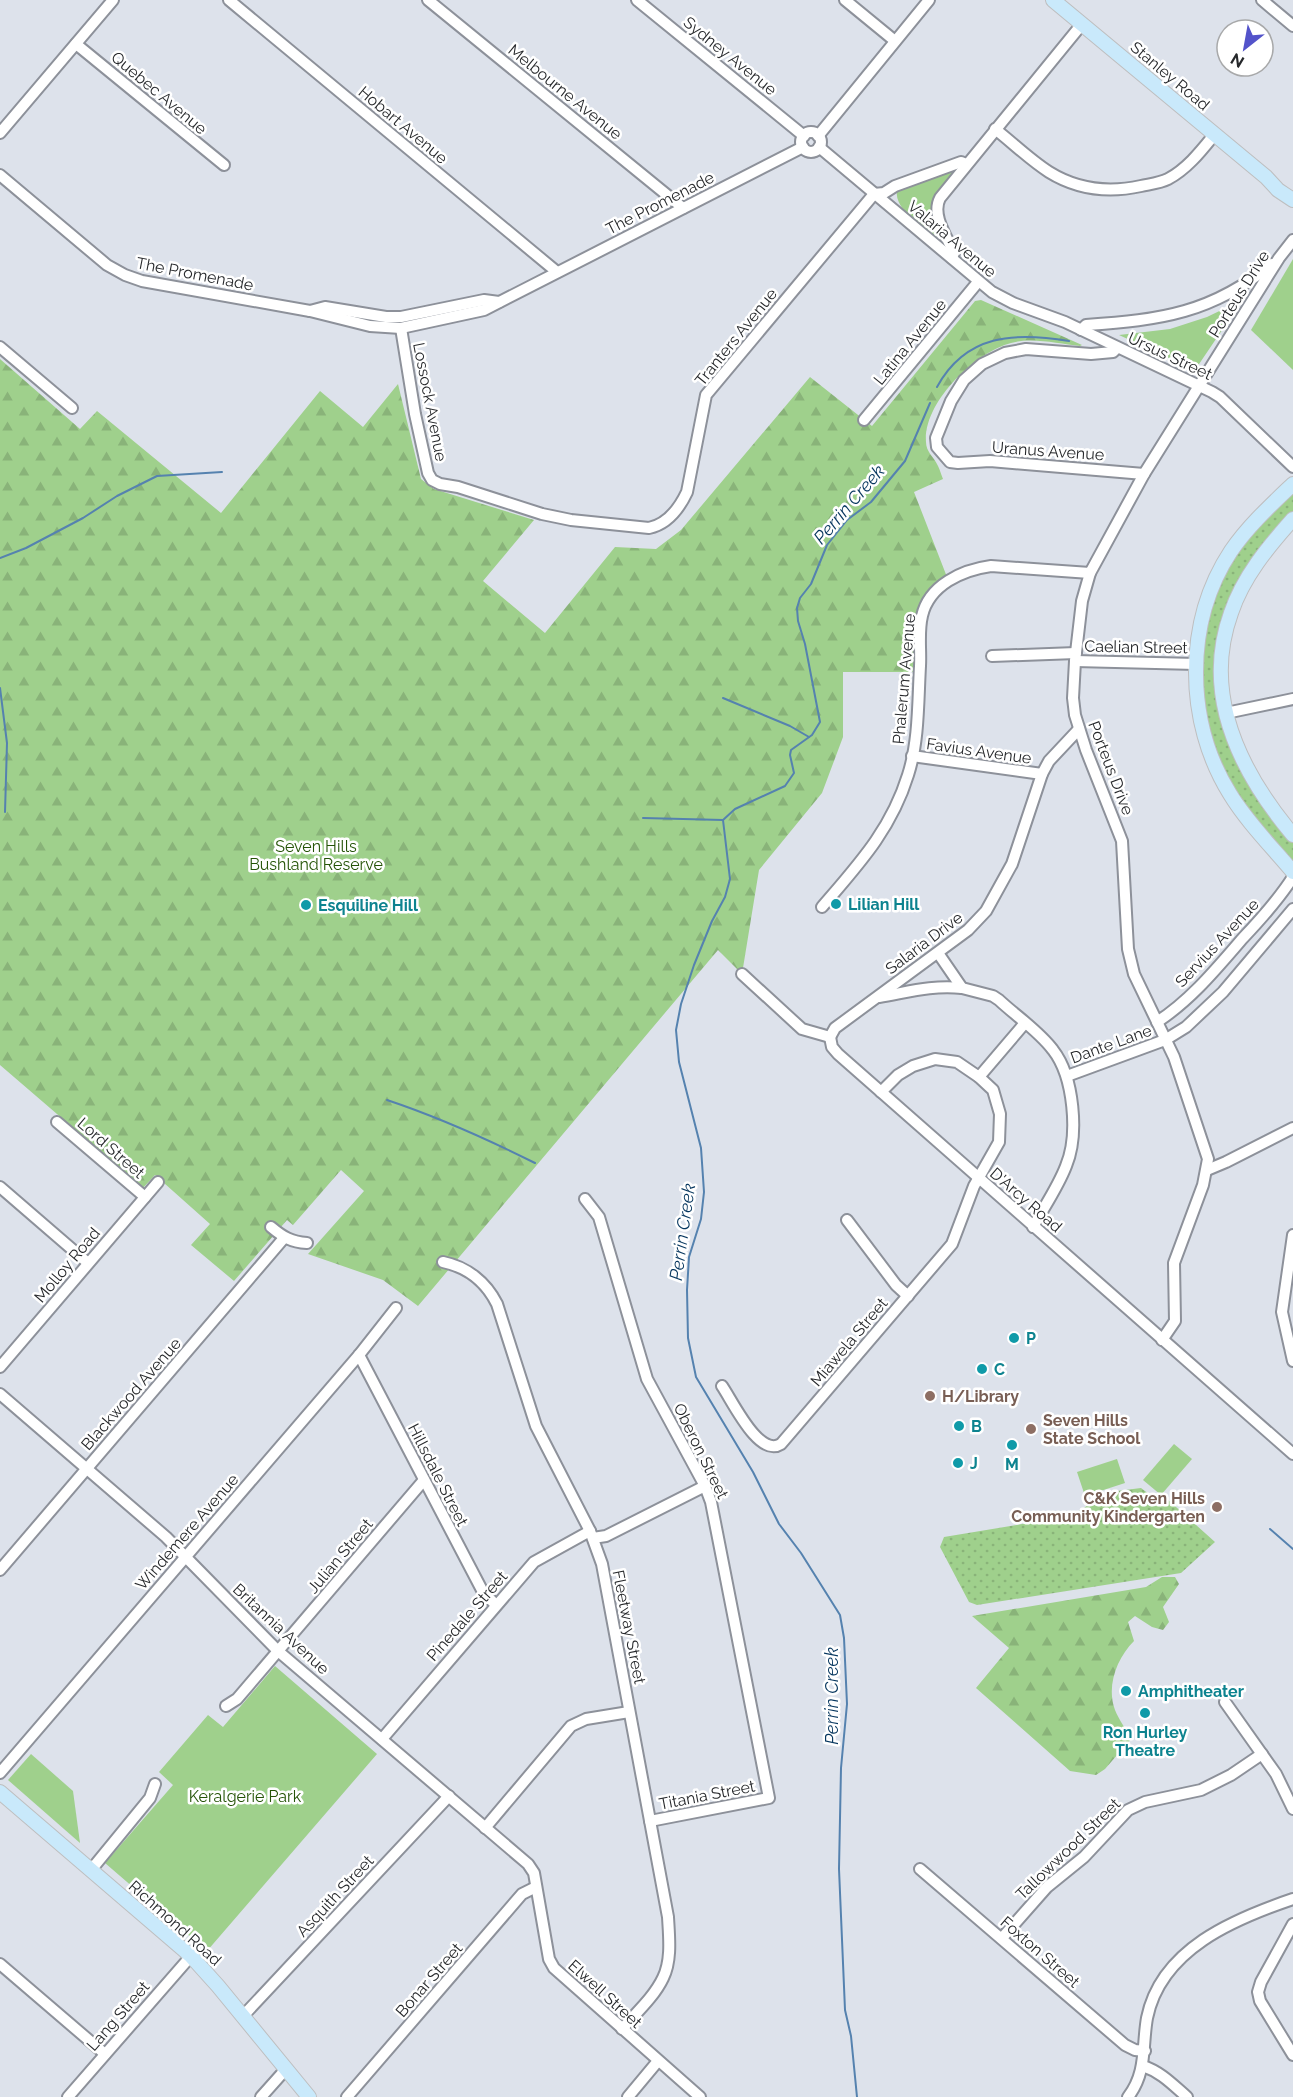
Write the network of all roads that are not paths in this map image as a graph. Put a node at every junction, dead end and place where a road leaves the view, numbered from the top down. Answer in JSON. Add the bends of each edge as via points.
{"nodes":[{"id":1,"x":113,"y":0,"type":"edge"},
{"id":2,"x":229,"y":0,"type":"edge"},
{"id":3,"x":428,"y":0,"type":"edge"},
{"id":4,"x":637,"y":0,"type":"edge"},
{"id":5,"x":845,"y":0,"type":"edge"},
{"id":6,"x":929,"y":0,"type":"edge"},
{"id":7,"x":1053,"y":0,"type":"edge"},
{"id":8,"x":1262,"y":0,"type":"edge"},
{"id":9,"x":1082,"y":24,"type":"junction"},
{"id":10,"x":1293,"y":26,"type":"edge"},
{"id":11,"x":895,"y":41,"type":"junction"},
{"id":12,"x":76,"y":44,"type":"junction"},
{"id":13,"x":995,"y":129,"type":"junction"},
{"id":14,"x":0,"y":133,"type":"edge"},
{"id":15,"x":819,"y":135,"type":"junction"},
{"id":16,"x":1214,"y":135,"type":"junction"},
{"id":17,"x":803,"y":141,"type":"junction"},
{"id":18,"x":819,"y":147,"type":"junction"},
{"id":19,"x":966,"y":164,"type":"junction"},
{"id":20,"x":224,"y":165,"type":"dead end"},
{"id":21,"x":0,"y":175,"type":"edge"},
{"id":22,"x":1266,"y":177,"type":"junction"},
{"id":23,"x":1293,"y":188,"type":"edge"},
{"id":24,"x":874,"y":194,"type":"junction"},
{"id":25,"x":1293,"y":200,"type":"edge"},
{"id":26,"x":683,"y":208,"type":"junction"},
{"id":27,"x":1293,"y":240,"type":"edge"},
{"id":28,"x":952,"y":258,"type":"junction"},
{"id":29,"x":1279,"y":258,"type":"junction"},
{"id":30,"x":557,"y":272,"type":"junction"},
{"id":31,"x":978,"y":282,"type":"junction"},
{"id":32,"x":499,"y":302,"type":"junction"},
{"id":33,"x":310,"y":311,"type":"junction"},
{"id":34,"x":401,"y":328,"type":"junction"},
{"id":35,"x":1081,"y":330,"type":"junction"},
{"id":36,"x":0,"y":347,"type":"edge"},
{"id":37,"x":1117,"y":348,"type":"junction"},
{"id":38,"x":1201,"y":386,"type":"junction"},
{"id":39,"x":72,"y":408,"type":"dead end"},
{"id":40,"x":864,"y":420,"type":"dead end"},
{"id":41,"x":1293,"y":467,"type":"edge"},
{"id":42,"x":1144,"y":474,"type":"junction"},
{"id":43,"x":432,"y":480,"type":"joint"},
{"id":44,"x":1293,"y":484,"type":"edge"},
{"id":45,"x":1293,"y":519,"type":"edge"},
{"id":46,"x":1090,"y":573,"type":"junction"},
{"id":47,"x":992,"y":656,"type":"dead end"},
{"id":48,"x":1075,"y":657,"type":"junction"},
{"id":49,"x":1196,"y":664,"type":"junction"},
{"id":50,"x":1293,"y":699,"type":"edge"},
{"id":51,"x":1226,"y":713,"type":"junction"},
{"id":52,"x":1079,"y":729,"type":"junction"},
{"id":53,"x":912,"y":756,"type":"junction"},
{"id":54,"x":1042,"y":774,"type":"junction"},
{"id":55,"x":1293,"y":835,"type":"edge"},
{"id":56,"x":1293,"y":872,"type":"edge"},
{"id":57,"x":1293,"y":877,"type":"edge"},
{"id":58,"x":822,"y":907,"type":"dead end"},
{"id":59,"x":1293,"y":909,"type":"edge"},
{"id":60,"x":938,"y":953,"type":"junction"},
{"id":61,"x":742,"y":974,"type":"dead end"},
{"id":62,"x":962,"y":988,"type":"junction"},
{"id":63,"x":875,"y":998,"type":"junction"},
{"id":64,"x":1157,"y":1022,"type":"junction"},
{"id":65,"x":1025,"y":1023,"type":"junction"},
{"id":66,"x":830,"y":1037,"type":"junction"},
{"id":67,"x":1165,"y":1040,"type":"junction"},
{"id":68,"x":1067,"y":1076,"type":"junction"},
{"id":69,"x":979,"y":1077,"type":"junction"},
{"id":70,"x":880,"y":1092,"type":"junction"},
{"id":71,"x":57,"y":1122,"type":"dead end"},
{"id":72,"x":1293,"y":1128,"type":"edge"},
{"id":73,"x":1207,"y":1170,"type":"junction"},
{"id":74,"x":978,"y":1178,"type":"junction"},
{"id":75,"x":158,"y":1182,"type":"dead end"},
{"id":76,"x":0,"y":1187,"type":"edge"},
{"id":77,"x":145,"y":1197,"type":"junction"},
{"id":78,"x":585,"y":1199,"type":"dead end"},
{"id":79,"x":847,"y":1220,"type":"dead end"},
{"id":80,"x":271,"y":1227,"type":"dead end"},
{"id":81,"x":1033,"y":1227,"type":"junction"},
{"id":82,"x":1293,"y":1234,"type":"edge"},
{"id":83,"x":284,"y":1238,"type":"junction"},
{"id":84,"x":307,"y":1244,"type":"dead end"},
{"id":85,"x":443,"y":1262,"type":"dead end"},
{"id":86,"x":88,"y":1263,"type":"junction"},
{"id":87,"x":1288,"y":1266,"type":"junction"},
{"id":88,"x":1293,"y":1281,"type":"edge"},
{"id":89,"x":908,"y":1296,"type":"junction"},
{"id":90,"x":396,"y":1308,"type":"dead end"},
{"id":91,"x":1162,"y":1340,"type":"junction"},
{"id":92,"x":1292,"y":1353,"type":"edge"},
{"id":93,"x":359,"y":1355,"type":"junction"},
{"id":94,"x":0,"y":1368,"type":"edge"},
{"id":95,"x":722,"y":1386,"type":"dead end"},
{"id":96,"x":0,"y":1394,"type":"edge"},
{"id":97,"x":1293,"y":1454,"type":"edge"},
{"id":98,"x":87,"y":1469,"type":"junction"},
{"id":99,"x":424,"y":1480,"type":"junction"},
{"id":100,"x":705,"y":1486,"type":"junction"},
{"id":101,"x":592,"y":1535,"type":"junction"},
{"id":102,"x":186,"y":1557,"type":"junction"},
{"id":103,"x":0,"y":1570,"type":"edge"},
{"id":104,"x":496,"y":1605,"type":"junction"},
{"id":105,"x":278,"y":1651,"type":"junction"},
{"id":106,"x":1225,"y":1702,"type":"dead end"},
{"id":107,"x":226,"y":1706,"type":"dead end"},
{"id":108,"x":629,"y":1712,"type":"junction"},
{"id":109,"x":382,"y":1739,"type":"junction"},
{"id":110,"x":1262,"y":1754,"type":"junction"},
{"id":111,"x":0,"y":1773,"type":"edge"},
{"id":112,"x":155,"y":1784,"type":"dead end"},
{"id":113,"x":1,"y":1794,"type":"edge"},
{"id":114,"x":449,"y":1797,"type":"junction"},
{"id":115,"x":769,"y":1798,"type":"joint"},
{"id":116,"x":1293,"y":1809,"type":"edge"},
{"id":117,"x":650,"y":1821,"type":"junction"},
{"id":118,"x":485,"y":1828,"type":"junction"},
{"id":119,"x":920,"y":1869,"type":"dead end"},
{"id":120,"x":91,"y":1870,"type":"junction"},
{"id":121,"x":536,"y":1887,"type":"junction"},
{"id":122,"x":1293,"y":1899,"type":"edge"},
{"id":123,"x":1293,"y":1924,"type":"edge"},
{"id":124,"x":1002,"y":1938,"type":"junction"},
{"id":125,"x":191,"y":1956,"type":"junction"},
{"id":126,"x":0,"y":1964,"type":"edge"},
{"id":127,"x":243,"y":2016,"type":"junction"},
{"id":128,"x":622,"y":2030,"type":"junction"},
{"id":129,"x":1145,"y":2051,"type":"junction"},
{"id":130,"x":105,"y":2054,"type":"junction"},
{"id":131,"x":1293,"y":2055,"type":"edge"},
{"id":132,"x":658,"y":2061,"type":"junction"},
{"id":133,"x":1143,"y":2066,"type":"junction"},
{"id":134,"x":286,"y":2069,"type":"junction"},
{"id":135,"x":68,"y":2097,"type":"edge"},
{"id":136,"x":261,"y":2097,"type":"edge"},
{"id":137,"x":309,"y":2097,"type":"edge"},
{"id":138,"x":347,"y":2097,"type":"edge"},
{"id":139,"x":628,"y":2097,"type":"edge"},
{"id":140,"x":700,"y":2097,"type":"edge"},
{"id":141,"x":1128,"y":2097,"type":"edge"},
{"id":142,"x":1187,"y":2097,"type":"edge"}],
"edges":[{"from":1,"to":12,"type":"street"},
{"from":2,"to":30,"type":"street","name":"Hobart Avenue"},
{"from":3,"to":26,"type":"street","name":"Melbourne Avenue"},
{"from":4,"to":17,"type":"street","name":"Sydney Avenue"},
{"from":5,"to":11,"type":"street"},
{"from":6,"to":11,"type":"street"},
{"from":7,"to":9,"type":"main road","name":"Stanley Road"},
{"from":8,"to":10,"type":"street"},
{"from":9,"to":13,"type":"street"},
{"from":9,"to":16,"type":"main road","name":"Stanley Road"},
{"from":11,"to":15,"type":"street"},
{"from":12,"to":14,"type":"street"},
{"from":12,"to":20,"type":"street","name":"Quebec Avenue"},
{"from":13,"to":16,"type":"street","via":[[1048,171],[1066,181],[1104,190],[1124,190],[1167,179],[1197,156]]},
{"from":13,"to":19,"type":"street"},
{"from":15,"to":17,"type":"street","via":[[811,132]]},
{"from":15,"to":18,"type":"street"},
{"from":16,"to":22,"type":"main road","name":"Stanley Road"},
{"from":17,"to":18,"type":"street","via":[[811,151]]},
{"from":17,"to":26,"type":"street","name":"The Promenade"},
{"from":18,"to":24,"type":"street"},
{"from":19,"to":24,"type":"street","name":"Tranters Avenue","via":[[961,162]]},
{"from":19,"to":28,"type":"street","via":[[937,204],[937,215],[954,253]]},
{"from":21,"to":33,"type":"street","name":"The Promenade","via":[[107,265],[125,275]]},
{"from":22,"to":23,"type":"main road","name":"Stanley Road"},
{"from":22,"to":25,"type":"main road","name":"Stanley Road"},
{"from":24,"to":28,"type":"street","name":"Valaria Avenue"},
{"from":24,"to":43,"type":"street","name":"Tranters Avenue","via":[[706,395],[687,492],[668,520],[649,528],[571,520]]},
{"from":26,"to":30,"type":"street","name":"The Promenade"},
{"from":27,"to":29,"type":"street","name":"Porteus Drive"},
{"from":28,"to":31,"type":"street","name":"Valaria Avenue"},
{"from":29,"to":35,"type":"street","via":[[1220,299],[1159,318],[1086,326]]},
{"from":29,"to":38,"type":"street","name":"Porteus Drive"},
{"from":30,"to":32,"type":"street","name":"The Promenade"},
{"from":31,"to":35,"type":"street","name":"Valaria Avenue","via":[[1013,303]]},
{"from":31,"to":40,"type":"street","name":"Latina Avenue"},
{"from":32,"to":33,"type":"street","name":"The Promenade","via":[[484,300],[400,317],[324,307]]},
{"from":32,"to":34,"type":"street","name":"The Promenade","via":[[469,314]]},
{"from":33,"to":34,"type":"street","name":"The Promenade","via":[[370,326]]},
{"from":34,"to":43,"type":"street","name":"Lossock Avenue","via":[[415,414]]},
{"from":35,"to":37,"type":"street","name":"Ursus Street"},
{"from":36,"to":39,"type":"street"},
{"from":37,"to":38,"type":"street","name":"Ursus Street"},
{"from":37,"to":42,"type":"street","name":"Uranus Avenue","via":[[1113,352],[1090,354],[1026,349],[982,364],[964,380],[951,401],[936,438],[937,447],[950,462],[990,461]]},
{"from":38,"to":41,"type":"street","name":"Ursus Street","via":[[1220,397]]},
{"from":38,"to":42,"type":"street","name":"Porteus Drive"},
{"from":42,"to":46,"type":"street","name":"Porteus Drive"},
{"from":44,"to":49,"type":"main road","via":[[1243,536],[1225,561],[1205,612]]},
{"from":45,"to":51,"type":"main road","via":[[1257,563],[1230,614],[1222,664]]},
{"from":46,"to":48,"type":"street","name":"Porteus Drive"},
{"from":46,"to":53,"type":"street","name":"Phalerum Avenue","via":[[991,566],[962,573],[939,587],[922,614]]},
{"from":47,"to":48,"type":"street","name":"Caelian Street"},
{"from":48,"to":49,"type":"street","name":"Caelian Street"},
{"from":48,"to":52,"type":"street","name":"Porteus Drive","via":[[1073,698]]},
{"from":49,"to":56,"type":"main road","via":[[1197,706],[1216,767],[1233,799]]},
{"from":50,"to":51,"type":"street"},
{"from":51,"to":55,"type":"main road","via":[[1246,769]]},
{"from":52,"to":54,"type":"street","name":"Salaria Drive","via":[[1048,761]]},
{"from":52,"to":64,"type":"street","name":"Porteus Drive","via":[[1122,841],[1128,949],[1134,974]]},
{"from":53,"to":54,"type":"street","name":"Favius Avenue"},
{"from":53,"to":58,"type":"street","name":"Phalerum Avenue","via":[[898,800],[877,840]]},
{"from":54,"to":60,"type":"street","name":"Salaria Drive","via":[[1012,864],[986,910]]},
{"from":57,"to":64,"type":"street","name":"Servius Avenue","via":[[1206,980]]},
{"from":59,"to":67,"type":"street","name":"Servius Avenue","via":[[1223,992],[1186,1027]]},
{"from":60,"to":62,"type":"street"},
{"from":60,"to":63,"type":"street","name":"Salaria Drive"},
{"from":61,"to":66,"type":"street","via":[[802,1029]]},
{"from":62,"to":63,"type":"street","via":[[940,986]]},
{"from":62,"to":65,"type":"street","via":[[993,996]]},
{"from":63,"to":66,"type":"street","name":"Salaria Drive","via":[[835,1028]]},
{"from":64,"to":67,"type":"street","name":"Porteus Drive"},
{"from":65,"to":68,"type":"street","via":[[1051,1047]]},
{"from":65,"to":69,"type":"street"},
{"from":66,"to":70,"type":"street","name":"D'Arcy Road","via":[[838,1054]]},
{"from":67,"to":68,"type":"street","name":"Dante Lane"},
{"from":67,"to":73,"type":"street","name":"Porteus Drive","via":[[1205,1146]]},
{"from":68,"to":81,"type":"street","via":[[1073,1109],[1070,1154]]},
{"from":69,"to":70,"type":"street","via":[[957,1062],[935,1059],[898,1075]]},
{"from":69,"to":74,"type":"street","name":"Miawela Street","via":[[993,1090],[999,1114],[999,1142]]},
{"from":70,"to":74,"type":"street","name":"D'Arcy Road"},
{"from":71,"to":77,"type":"street","name":"Lord Street"},
{"from":72,"to":73,"type":"street"},
{"from":73,"to":91,"type":"street","name":"Porteus Drive","via":[[1174,1263],[1175,1320]]},
{"from":74,"to":81,"type":"street","name":"D'Arcy Road"},
{"from":74,"to":89,"type":"street","name":"Miawela Street","via":[[952,1244]]},
{"from":75,"to":77,"type":"street","name":"Molloy Road"},
{"from":76,"to":86,"type":"street"},
{"from":77,"to":86,"type":"street","name":"Molloy Road"},
{"from":78,"to":100,"type":"street","name":"Oberon Street","via":[[599,1217],[647,1379]]},
{"from":79,"to":89,"type":"street"},
{"from":80,"to":83,"type":"street"},
{"from":81,"to":91,"type":"street","name":"D'Arcy Road"},
{"from":82,"to":87,"type":"street"},
{"from":83,"to":84,"type":"street"},
{"from":83,"to":98,"type":"street","name":"Blackwood Avenue"},
{"from":85,"to":101,"type":"street","name":"Fleetway Street","via":[[483,1282],[490,1291],[536,1426]]},
{"from":86,"to":94,"type":"street","name":"Molloy Road"},
{"from":87,"to":88,"type":"street"},
{"from":87,"to":92,"type":"street","via":[[1282,1312]]},
{"from":89,"to":95,"type":"street","name":"Miawela Street","via":[[777,1447],[764,1445],[756,1438]]},
{"from":90,"to":93,"type":"street","name":"Windemere Avenue"},
{"from":91,"to":97,"type":"street","name":"D'Arcy Road"},
{"from":93,"to":99,"type":"street","name":"Hillsdale Street"},
{"from":93,"to":102,"type":"street","name":"Windemere Avenue"},
{"from":96,"to":98,"type":"street","name":"Britannia Avenue"},
{"from":98,"to":102,"type":"street","name":"Britannia Avenue"},
{"from":98,"to":103,"type":"street","name":"Blackwood Avenue"},
{"from":99,"to":104,"type":"street","name":"Hillsdale Street","via":[[483,1592]]},
{"from":99,"to":105,"type":"street","name":"Julian Street"},
{"from":100,"to":101,"type":"street","name":"Pinedale Street","via":[[606,1536]]},
{"from":100,"to":115,"type":"street","name":"Oberon Street","via":[[714,1514]]},
{"from":101,"to":104,"type":"street","name":"Pinedale Street","via":[[534,1562]]},
{"from":101,"to":108,"type":"street","name":"Fleetway Street","via":[[602,1564]]},
{"from":102,"to":105,"type":"street","name":"Britannia Avenue"},
{"from":102,"to":111,"type":"street","name":"Windemere Avenue"},
{"from":104,"to":109,"type":"street","name":"Pinedale Street"},
{"from":105,"to":107,"type":"street","name":"Julian Street","via":[[237,1699]]},
{"from":105,"to":109,"type":"street","name":"Britannia Avenue"},
{"from":106,"to":110,"type":"street"},
{"from":108,"to":117,"type":"street","name":"Fleetway Street"},
{"from":108,"to":118,"type":"street","via":[[586,1719],[571,1726]]},
{"from":109,"to":114,"type":"street","name":"Britannia Avenue"},
{"from":110,"to":116,"type":"street"},
{"from":110,"to":124,"type":"street","name":"Tallowwood Street","via":[[1201,1790],[1144,1802],[1128,1810],[1084,1857],[1047,1887]]},
{"from":112,"to":120,"type":"street","via":[[150,1798]]},
{"from":113,"to":120,"type":"main road","name":"Richmond Road"},
{"from":114,"to":118,"type":"street","name":"Britannia Avenue"},
{"from":114,"to":127,"type":"street","name":"Asquith Street"},
{"from":115,"to":117,"type":"street","name":"Titania Street"},
{"from":117,"to":128,"type":"street","name":"Fleetway Street","via":[[668,1917],[667,1967],[653,1993]]},
{"from":118,"to":121,"type":"street","name":"Britannia Avenue","via":[[528,1864]]},
{"from":119,"to":124,"type":"street","name":"Foxton Street"},
{"from":120,"to":125,"type":"main road","name":"Richmond Road"},
{"from":121,"to":128,"type":"street","name":"Elwell Street","via":[[554,1968]]},
{"from":121,"to":138,"type":"street","name":"Bonar Street","via":[[522,1894]]},
{"from":122,"to":129,"type":"street","via":[[1220,1929],[1176,1964],[1149,2010]]},
{"from":123,"to":131,"type":"street","via":[[1258,1992]]},
{"from":124,"to":129,"type":"street","name":"Foxton Street","via":[[1125,2044]]},
{"from":125,"to":127,"type":"main road","name":"Richmond Road"},
{"from":125,"to":130,"type":"street","name":"Lang Street"},
{"from":126,"to":130,"type":"street"},
{"from":127,"to":134,"type":"main road","name":"Richmond Road"},
{"from":128,"to":132,"type":"street","name":"Elwell Street"},
{"from":129,"to":133,"type":"street"},
{"from":130,"to":135,"type":"street","name":"Lang Street"},
{"from":132,"to":139,"type":"street"},
{"from":132,"to":140,"type":"street","name":"Elwell Street"},
{"from":133,"to":141,"type":"street"},
{"from":133,"to":142,"type":"street","via":[[1162,2075]]},
{"from":134,"to":136,"type":"street"},
{"from":134,"to":137,"type":"main road","name":"Richmond Road"}]}
